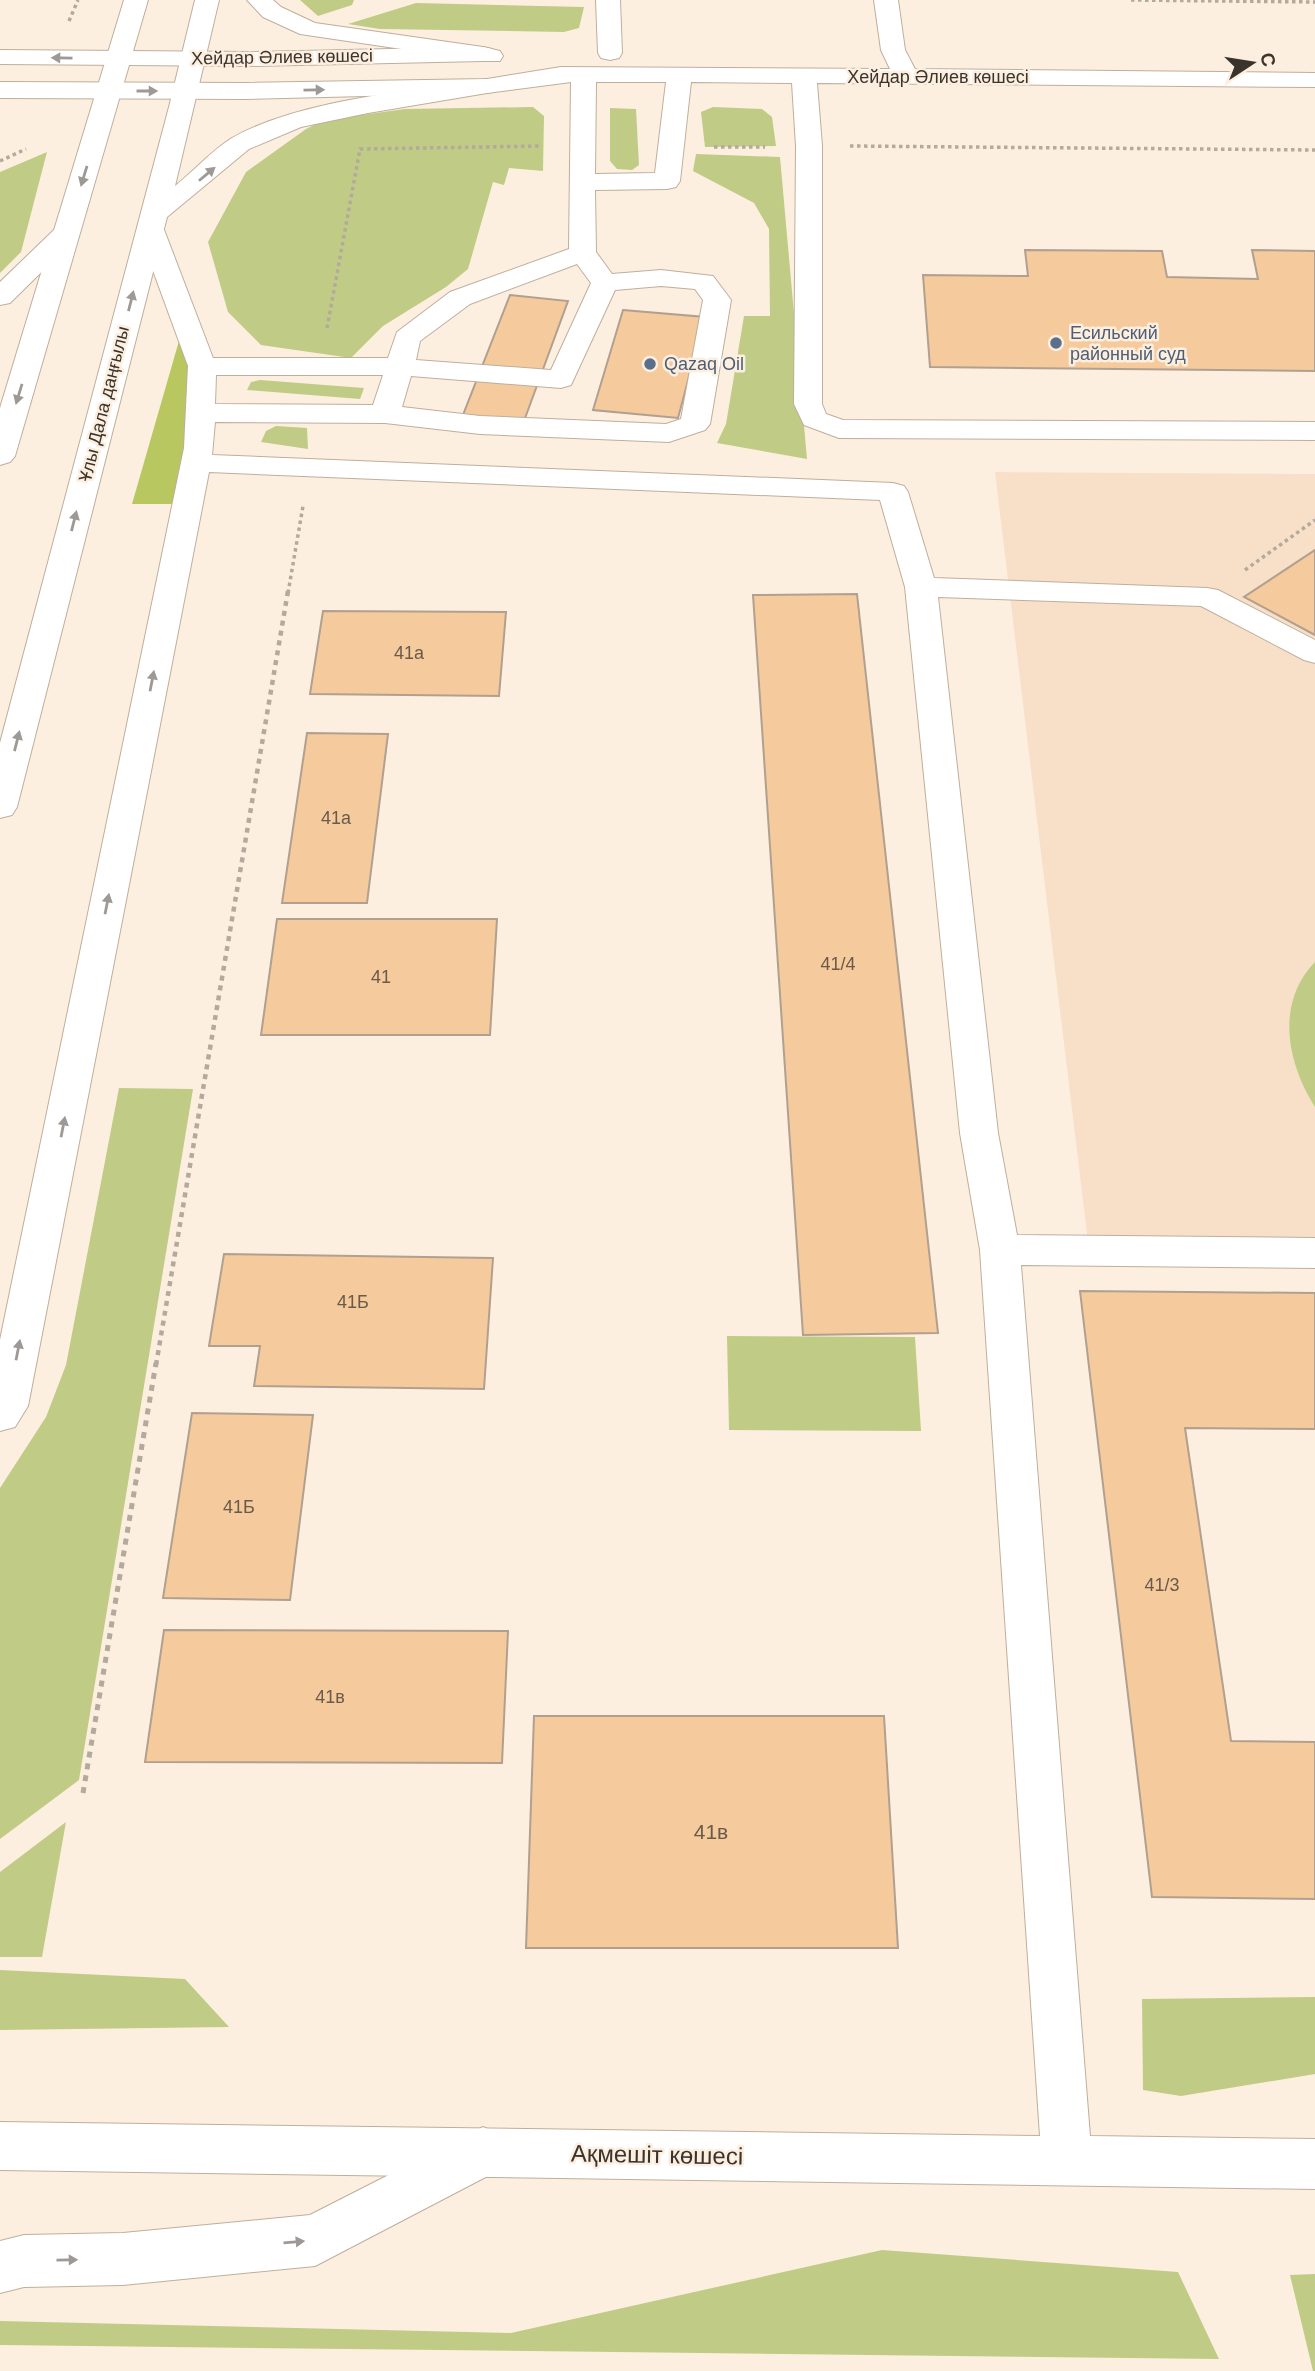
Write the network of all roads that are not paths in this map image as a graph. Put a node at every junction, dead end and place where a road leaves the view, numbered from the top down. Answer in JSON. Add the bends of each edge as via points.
{"nodes":[{"id":1,"x":136,"y":0,"type":"edge"},
{"id":2,"x":207,"y":0,"type":"edge"},
{"id":3,"x":259,"y":0,"type":"edge"},
{"id":4,"x":608,"y":0,"type":"edge"},
{"id":5,"x":886,"y":0,"type":"edge"},
{"id":6,"x":866,"y":50,"type":"dead end"},
{"id":7,"x":893,"y":50,"type":"junction"},
{"id":8,"x":610,"y":52,"type":"junction"},
{"id":9,"x":705,"y":52,"type":"dead end"},
{"id":10,"x":547,"y":53,"type":"dead end"},
{"id":11,"x":483,"y":54,"type":"junction"},
{"id":12,"x":508,"y":54,"type":"dead end"},
{"id":13,"x":0,"y":57,"type":"edge"},
{"id":14,"x":119,"y":58,"type":"junction"},
{"id":15,"x":193,"y":59,"type":"junction"},
{"id":16,"x":572,"y":75,"type":"junction"},
{"id":17,"x":679,"y":76,"type":"junction"},
{"id":18,"x":906,"y":76,"type":"junction"},
{"id":19,"x":804,"y":77,"type":"junction"},
{"id":20,"x":1315,"y":80,"type":"edge"},
{"id":21,"x":487,"y":86,"type":"junction"},
{"id":22,"x":0,"y":90,"type":"edge"},
{"id":23,"x":109,"y":90,"type":"junction"},
{"id":24,"x":185,"y":91,"type":"junction"},
{"id":25,"x":582,"y":182,"type":"junction"},
{"id":26,"x":151,"y":221,"type":"junction"},
{"id":27,"x":67,"y":232,"type":"junction"},
{"id":28,"x":582,"y":253,"type":"junction"},
{"id":29,"x":605,"y":283,"type":"junction"},
{"id":30,"x":0,"y":297,"type":"edge"},
{"id":31,"x":202,"y":366,"type":"junction"},
{"id":32,"x":400,"y":367,"type":"junction"},
{"id":33,"x":561,"y":379,"type":"junction"},
{"id":34,"x":200,"y":413,"type":"junction"},
{"id":35,"x":385,"y":414,"type":"junction"},
{"id":36,"x":546,"y":427,"type":"junction"},
{"id":37,"x":1315,"y":431,"type":"edge"},
{"id":38,"x":0,"y":456,"type":"edge"},
{"id":39,"x":195,"y":463,"type":"junction"},
{"id":40,"x":921,"y":587,"type":"junction"},
{"id":41,"x":1315,"y":653,"type":"edge"},
{"id":42,"x":0,"y":807,"type":"edge"},
{"id":43,"x":1000,"y":1250,"type":"junction"},
{"id":44,"x":1315,"y":1253,"type":"edge"},
{"id":45,"x":0,"y":1415,"type":"edge"},
{"id":46,"x":0,"y":2146,"type":"edge"},
{"id":47,"x":483,"y":2152,"type":"junction"},
{"id":48,"x":1067,"y":2161,"type":"junction"},
{"id":49,"x":1315,"y":2164,"type":"edge"},
{"id":50,"x":0,"y":2267,"type":"edge"}],
"edges":[{"from":1,"to":14,"type":"main road"},
{"from":2,"to":15,"type":"main road","name":"Ұлы Дала даңғылы"},
{"from":3,"to":11,"type":"main road","via":[[272,12],[309,29]]},
{"from":4,"to":8,"type":"main road"},
{"from":5,"to":7,"type":"main road"},
{"from":6,"to":7,"type":"main road"},
{"from":7,"to":18,"type":"main road"},
{"from":8,"to":9,"type":"main road"},
{"from":8,"to":10,"type":"main road"},
{"from":11,"to":12,"type":"main road"},
{"from":11,"to":15,"type":"main road","name":"Хейдар Әлиев көшесі"},
{"from":11,"to":16,"type":"main road","name":"Хейдар Әлиев көшесі"},
{"from":14,"to":13,"type":"main road","name":"Хейдар Әлиев көшесі","one_way":true},
{"from":14,"to":15,"type":"main road","name":"Хейдар Әлиев көшесі"},
{"from":14,"to":23,"type":"main road"},
{"from":15,"to":24,"type":"main road","name":"Ұлы Дала даңғылы"},
{"from":16,"to":17,"type":"main road","name":"Хейдар Әлиев көшесі"},
{"from":16,"to":21,"type":"main road","name":"Хейдар Әлиев көшесі"},
{"from":16,"to":25,"type":"main road"},
{"from":17,"to":19,"type":"main road","name":"Хейдар Әлиев көшесі"},
{"from":17,"to":25,"type":"main road","via":[[667,181]]},
{"from":18,"to":19,"type":"main road","name":"Хейдар Әлиев көшесі"},
{"from":18,"to":20,"type":"main road","name":"Хейдар Әлиев көшесі"},
{"from":19,"to":37,"type":"main road","via":[[809,146],[808,404],[814,419],[839,429]]},
{"from":24,"to":21,"type":"main road","name":"Хейдар Әлиев көшесі","one_way":true},
{"from":26,"to":21,"type":"main road","one_way":true,"via":[[240,144],[293,121]]},
{"from":22,"to":23,"type":"main road","name":"Хейдар Әлиев көшесі"},
{"from":23,"to":24,"type":"main road","name":"Хейдар Әлиев көшесі","one_way":true},
{"from":23,"to":27,"type":"main road","one_way":true},
{"from":24,"to":26,"type":"main road","name":"Ұлы Дала даңғылы"},
{"from":25,"to":28,"type":"main road"},
{"from":26,"to":31,"type":"main road"},
{"from":42,"to":26,"type":"main road","name":"Ұлы Дала даңғылы","one_way":true},
{"from":27,"to":30,"type":"main road"},
{"from":27,"to":38,"type":"main road","one_way":true},
{"from":28,"to":29,"type":"main road"},
{"from":28,"to":32,"type":"main road","via":[[460,298],[407,338]]},
{"from":29,"to":33,"type":"main road"},
{"from":29,"to":36,"type":"main road","via":[[661,278],[703,282],[717,300],[695,424],[669,433]]},
{"from":31,"to":32,"type":"main road"},
{"from":31,"to":34,"type":"main road"},
{"from":32,"to":33,"type":"main road"},
{"from":32,"to":35,"type":"main road"},
{"from":33,"to":36,"type":"main road"},
{"from":34,"to":35,"type":"main road"},
{"from":34,"to":39,"type":"main road"},
{"from":35,"to":36,"type":"main road"},
{"from":39,"to":40,"type":"main road","via":[[893,492]]},
{"from":45,"to":39,"type":"main road","one_way":true,"via":[[7,1406]]},
{"from":40,"to":41,"type":"main road","via":[[1207,597]]},
{"from":40,"to":43,"type":"main road","via":[[979,1133]]},
{"from":43,"to":44,"type":"main road"},
{"from":43,"to":48,"type":"main road"},
{"from":46,"to":47,"type":"main road","name":"Ақмешіт көшесі"},
{"from":47,"to":48,"type":"main road","name":"Ақмешіт көшесі"},
{"from":50,"to":47,"type":"main road","one_way":true,"via":[[24,2261],[122,2259],[316,2240]]},
{"from":48,"to":49,"type":"main road","name":"Ақмешіт көшесі"}]}
